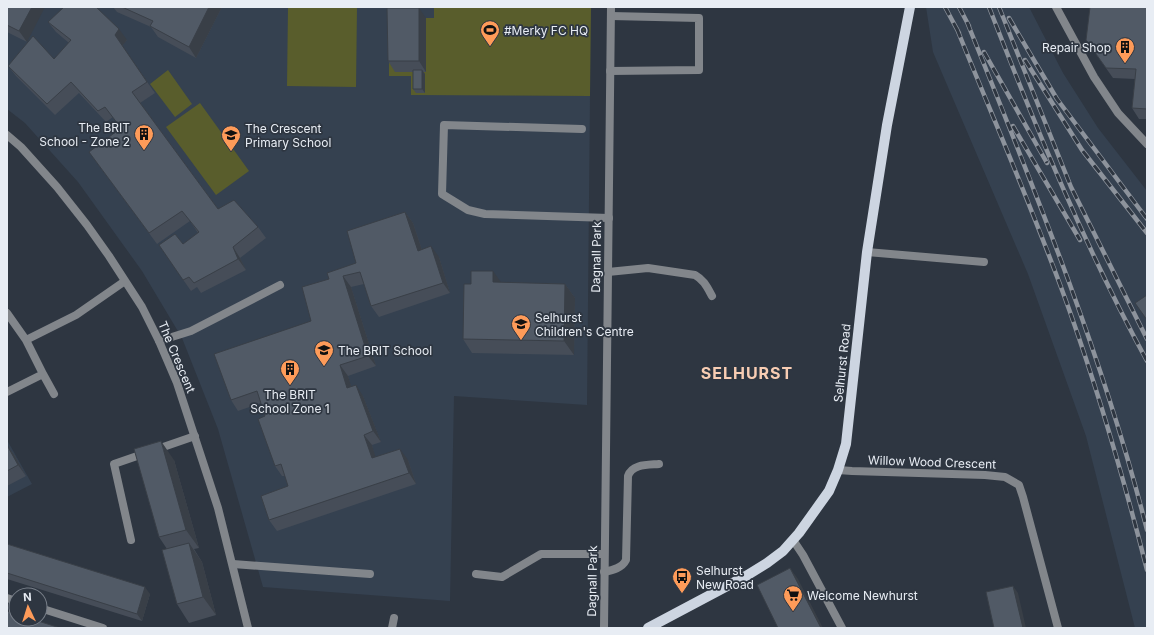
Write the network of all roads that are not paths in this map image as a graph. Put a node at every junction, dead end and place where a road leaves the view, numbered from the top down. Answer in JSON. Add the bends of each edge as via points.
{"nodes":[{"id":1,"x":611,"y":7,"type":"edge"},
{"id":2,"x":910,"y":7,"type":"edge"},
{"id":3,"x":1056,"y":7,"type":"edge"},
{"id":4,"x":611,"y":16,"type":"junction"},
{"id":5,"x":610,"y":71,"type":"junction"},
{"id":6,"x":582,"y":129,"type":"dead end"},
{"id":7,"x":7,"y":135,"type":"edge"},
{"id":8,"x":1147,"y":144,"type":"edge"},
{"id":9,"x":609,"y":218,"type":"junction"},
{"id":10,"x":867,"y":252,"type":"junction"},
{"id":11,"x":984,"y":262,"type":"dead end"},
{"id":12,"x":608,"y":272,"type":"junction"},
{"id":13,"x":125,"y":281,"type":"junction"},
{"id":14,"x":280,"y":285,"type":"dead end"},
{"id":15,"x":712,"y":296,"type":"dead end"},
{"id":16,"x":7,"y":313,"type":"edge"},
{"id":17,"x":26,"y":340,"type":"junction"},
{"id":18,"x":159,"y":341,"type":"junction"},
{"id":19,"x":43,"y":374,"type":"junction"},
{"id":20,"x":7,"y":392,"type":"edge"},
{"id":21,"x":54,"y":394,"type":"dead end"},
{"id":22,"x":195,"y":436,"type":"junction"},
{"id":23,"x":659,"y":464,"type":"dead end"},
{"id":24,"x":838,"y":470,"type":"junction"},
{"id":25,"x":131,"y":540,"type":"dead end"},
{"id":26,"x":794,"y":540,"type":"junction"},
{"id":27,"x":604,"y":554,"type":"junction"},
{"id":28,"x":232,"y":564,"type":"junction"},
{"id":29,"x":604,"y":572,"type":"junction"},
{"id":30,"x":370,"y":574,"type":"dead end"},
{"id":31,"x":476,"y":574,"type":"dead end"},
{"id":32,"x":48,"y":611,"type":"edge"},
{"id":33,"x":394,"y":618,"type":"dead end"},
{"id":34,"x":103,"y":628,"type":"edge"},
{"id":35,"x":248,"y":628,"type":"edge"},
{"id":36,"x":392,"y":628,"type":"edge"},
{"id":37,"x":604,"y":628,"type":"edge"},
{"id":38,"x":648,"y":628,"type":"edge"},
{"id":39,"x":842,"y":628,"type":"edge"},
{"id":40,"x":1058,"y":628,"type":"edge"}],
"edges":[{"from":1,"to":4,"type":"street","name":"Dagnall Park"},
{"from":2,"to":10,"type":"main road","name":"Selhurst Road","via":[[887,125]]},
{"from":3,"to":8,"type":"street","via":[[1094,77],[1118,113]]},
{"from":4,"to":5,"type":"street","name":"Dagnall Park"},
{"from":4,"to":5,"type":"street","via":[[699,18],[698,70]]},
{"from":5,"to":9,"type":"street","name":"Dagnall Park"},
{"from":6,"to":9,"type":"street","via":[[444,125],[442,194],[468,210],[485,214]]},
{"from":7,"to":13,"type":"street","name":"The Crescent","via":[[57,187],[87,225]]},
{"from":9,"to":12,"type":"street","name":"Dagnall Park"},
{"from":10,"to":11,"type":"street"},
{"from":10,"to":24,"type":"main road","name":"Selhurst Road","via":[[846,444]]},
{"from":12,"to":15,"type":"street","via":[[648,268],[695,275],[706,284]]},
{"from":12,"to":27,"type":"street","name":"Dagnall Park"},
{"from":13,"to":17,"type":"street","via":[[76,315]]},
{"from":13,"to":18,"type":"street","name":"The Crescent"},
{"from":14,"to":18,"type":"street","via":[[191,331]]},
{"from":16,"to":17,"type":"street"},
{"from":17,"to":19,"type":"street"},
{"from":18,"to":22,"type":"street","name":"The Crescent"},
{"from":19,"to":20,"type":"street"},
{"from":19,"to":21,"type":"street"},
{"from":22,"to":25,"type":"street","via":[[114,464]]},
{"from":22,"to":28,"type":"street","name":"The Crescent","via":[[218,508]]},
{"from":23,"to":29,"type":"street","via":[[634,467],[630,470],[626,560],[624,565]]},
{"from":24,"to":26,"type":"main road","name":"Selhurst Road","via":[[829,491]]},
{"from":24,"to":40,"type":"street","name":"Willow Wood Crescent","via":[[985,475],[1005,477],[1018,485]]},
{"from":26,"to":38,"type":"main road","name":"Selhurst Road","via":[[746,576]]},
{"from":26,"to":39,"type":"street"},
{"from":27,"to":29,"type":"street","name":"Dagnall Park"},
{"from":27,"to":31,"type":"street","via":[[541,554],[502,577]]},
{"from":28,"to":30,"type":"street"},
{"from":28,"to":35,"type":"street","name":"The Crescent"},
{"from":29,"to":37,"type":"street","name":"Dagnall Park"},
{"from":32,"to":34,"type":"street"},
{"from":33,"to":36,"type":"street"}]}
